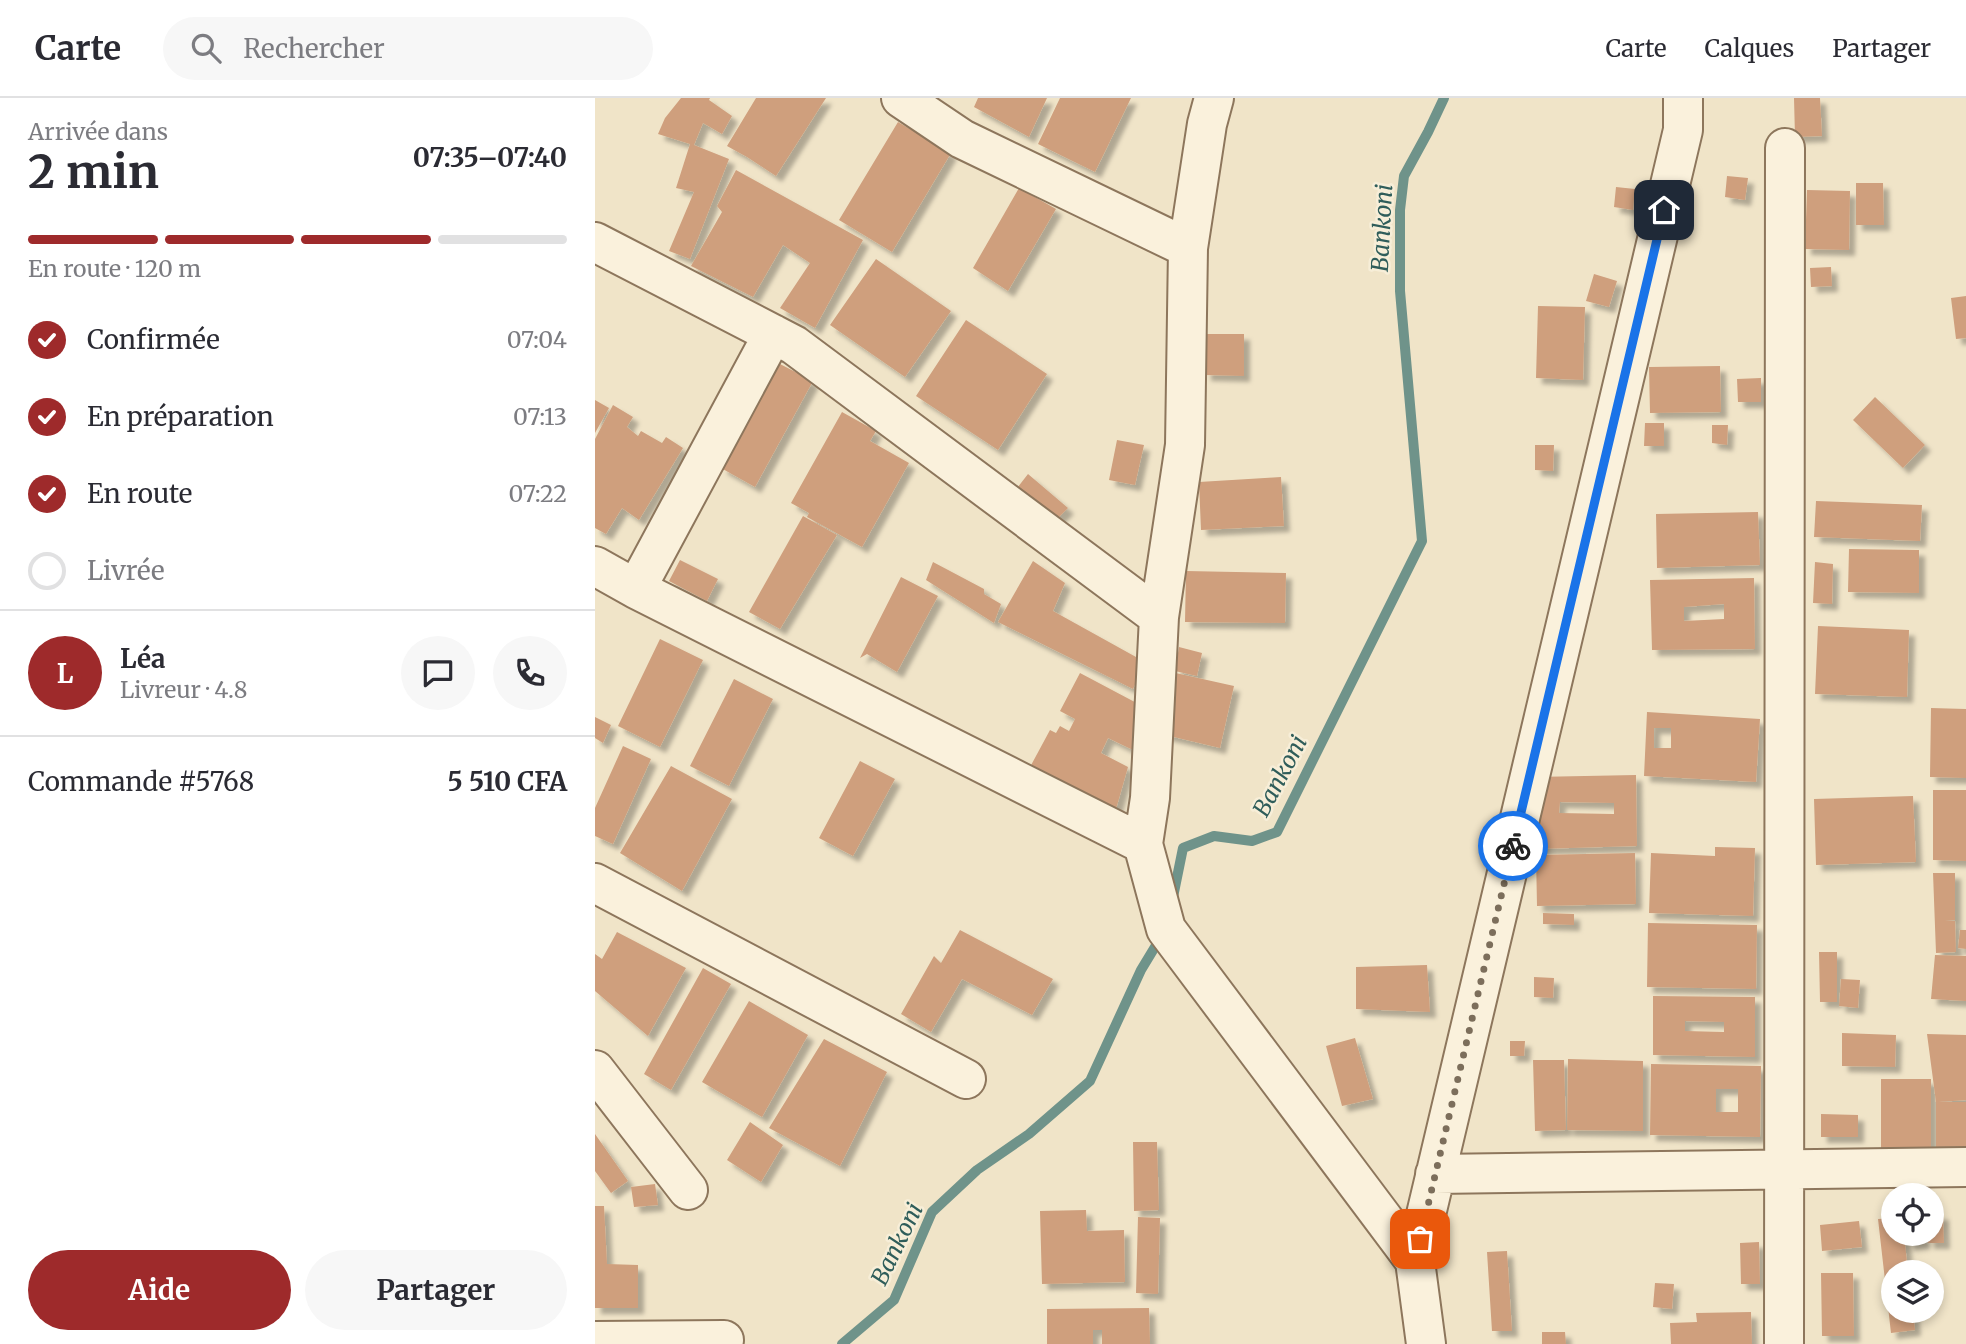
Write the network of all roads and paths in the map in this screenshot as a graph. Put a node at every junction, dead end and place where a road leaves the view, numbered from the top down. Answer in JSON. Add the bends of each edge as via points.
{"nodes":[{"id":1,"x":901,"y":98,"type":"edge"},
{"id":2,"x":1214,"y":98,"type":"edge"},
{"id":3,"x":1682,"y":98,"type":"edge"},
{"id":4,"x":1785,"y":148,"type":"dead end"},
{"id":5,"x":595,"y":242,"type":"edge"},
{"id":6,"x":1188,"y":248,"type":"junction"},
{"id":7,"x":773,"y":334,"type":"junction"},
{"id":8,"x":595,"y":566,"type":"edge"},
{"id":9,"x":636,"y":589,"type":"junction"},
{"id":10,"x":1159,"y":617,"type":"junction"},
{"id":11,"x":1143,"y":844,"type":"junction"},
{"id":12,"x":595,"y":883,"type":"edge"},
{"id":13,"x":595,"y":1071,"type":"edge"},
{"id":14,"x":966,"y":1079,"type":"dead end"},
{"id":15,"x":1966,"y":1167,"type":"edge"},
{"id":16,"x":1784,"y":1170,"type":"junction"},
{"id":17,"x":1435,"y":1174,"type":"junction"},
{"id":18,"x":688,"y":1190,"type":"dead end"},
{"id":19,"x":1415,"y":1261,"type":"junction"},
{"id":20,"x":595,"y":1340,"type":"edge"},
{"id":21,"x":724,"y":1340,"type":"dead end"},
{"id":22,"x":1426,"y":1344,"type":"edge"},
{"id":23,"x":1783,"y":1344,"type":"edge"}],
"edges":[{"from":1,"to":6,"type":"street","via":[[962,139]]},
{"from":2,"to":6,"type":"street"},
{"from":3,"to":17,"type":"street","via":[[1683,130]]},
{"from":4,"to":16,"type":"street"},
{"from":5,"to":7,"type":"street"},
{"from":6,"to":10,"type":"street","via":[[1185,445]]},
{"from":7,"to":9,"type":"street"},
{"from":7,"to":10,"type":"street","via":[[794,345]]},
{"from":8,"to":9,"type":"street"},
{"from":9,"to":11,"type":"street"},
{"from":10,"to":11,"type":"street","via":[[1150,798]]},
{"from":11,"to":19,"type":"street","via":[[1166,929]]},
{"from":12,"to":14,"type":"street"},
{"from":13,"to":18,"type":"street"},
{"from":15,"to":16,"type":"street"},
{"from":16,"to":17,"type":"street"},
{"from":16,"to":23,"type":"street"},
{"from":17,"to":19,"type":"street"},
{"from":19,"to":22,"type":"street"},
{"from":20,"to":21,"type":"street"}]}
